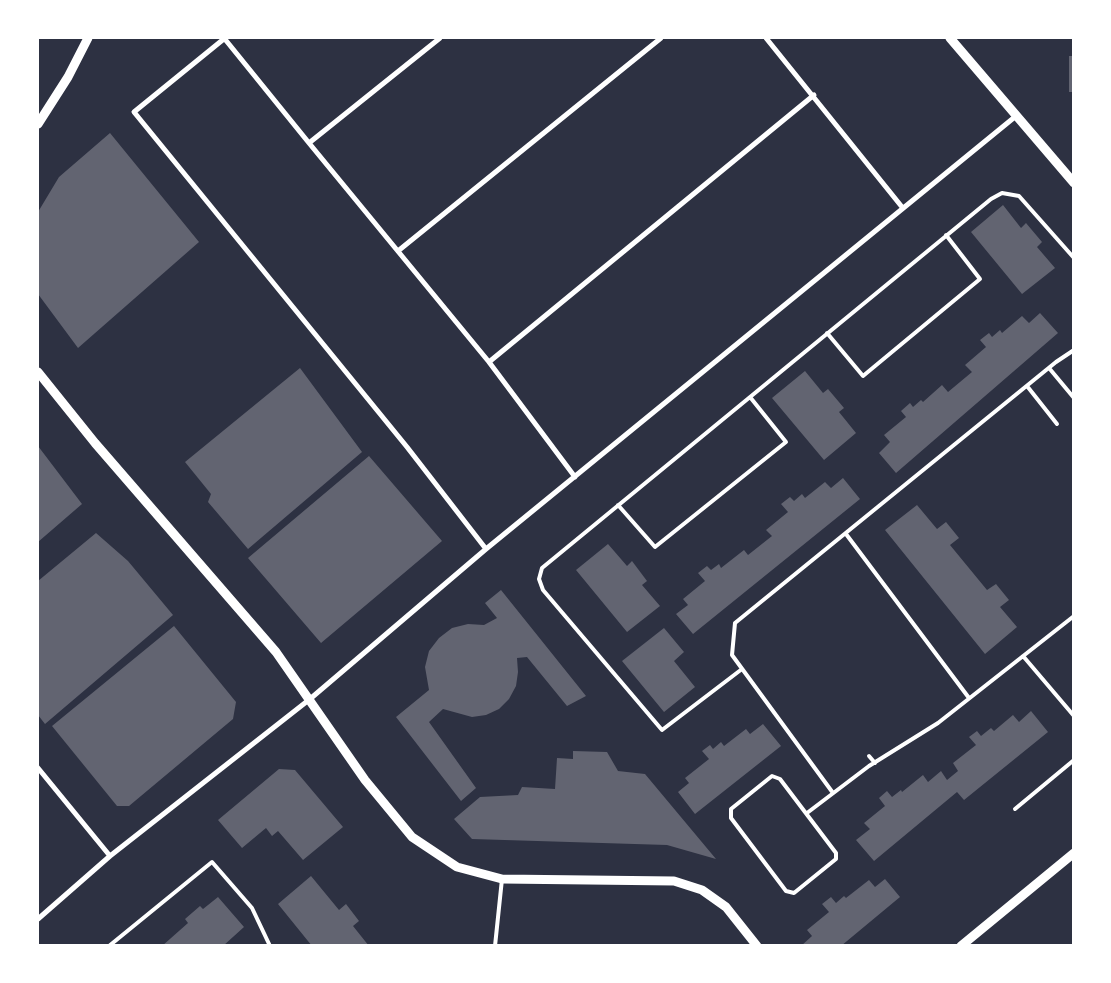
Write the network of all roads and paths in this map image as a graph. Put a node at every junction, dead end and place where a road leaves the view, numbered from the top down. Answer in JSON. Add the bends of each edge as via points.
{"nodes":[{"id":1,"x":88,"y":38,"type":"edge"},
{"id":2,"x":224,"y":38,"type":"edge"},
{"id":3,"x":440,"y":38,"type":"edge"},
{"id":4,"x":661,"y":38,"type":"edge"},
{"id":5,"x":766,"y":38,"type":"edge"},
{"id":6,"x":950,"y":38,"type":"edge"},
{"id":7,"x":814,"y":95,"type":"junction"},
{"id":8,"x":1016,"y":116,"type":"junction"},
{"id":9,"x":38,"y":124,"type":"edge"},
{"id":10,"x":309,"y":142,"type":"junction"},
{"id":11,"x":1074,"y":183,"type":"edge"},
{"id":12,"x":902,"y":207,"type":"junction"},
{"id":13,"x":946,"y":235,"type":"junction"},
{"id":14,"x":398,"y":251,"type":"junction"},
{"id":15,"x":1074,"y":258,"type":"edge"},
{"id":16,"x":827,"y":334,"type":"junction"},
{"id":17,"x":1074,"y":350,"type":"edge"},
{"id":18,"x":489,"y":362,"type":"junction"},
{"id":19,"x":1049,"y":368,"type":"junction"},
{"id":20,"x":38,"y":372,"type":"edge"},
{"id":21,"x":1027,"y":386,"type":"junction"},
{"id":22,"x":750,"y":397,"type":"junction"},
{"id":23,"x":1074,"y":398,"type":"edge"},
{"id":24,"x":1057,"y":424,"type":"dead end"},
{"id":25,"x":575,"y":477,"type":"junction"},
{"id":26,"x":618,"y":505,"type":"junction"},
{"id":27,"x":846,"y":534,"type":"junction"},
{"id":28,"x":486,"y":549,"type":"junction"},
{"id":29,"x":1074,"y":616,"type":"edge"},
{"id":30,"x":1023,"y":656,"type":"junction"},
{"id":31,"x":742,"y":669,"type":"junction"},
{"id":32,"x":970,"y":698,"type":"junction"},
{"id":33,"x":310,"y":699,"type":"junction"},
{"id":34,"x":1074,"y":716,"type":"edge"},
{"id":35,"x":869,"y":756,"type":"dead end"},
{"id":36,"x":1074,"y":760,"type":"edge"},
{"id":37,"x":874,"y":762,"type":"junction"},
{"id":38,"x":38,"y":768,"type":"edge"},
{"id":39,"x":833,"y":793,"type":"junction"},
{"id":40,"x":1015,"y":809,"type":"dead end"},
{"id":41,"x":807,"y":814,"type":"junction"},
{"id":42,"x":1074,"y":853,"type":"edge"},
{"id":43,"x":110,"y":856,"type":"junction"},
{"id":44,"x":502,"y":879,"type":"junction"},
{"id":45,"x":38,"y":919,"type":"edge"},
{"id":46,"x":109,"y":946,"type":"edge"},
{"id":47,"x":270,"y":946,"type":"edge"},
{"id":48,"x":495,"y":946,"type":"edge"},
{"id":49,"x":756,"y":946,"type":"edge"},
{"id":50,"x":962,"y":946,"type":"edge"}],
"edges":[{"from":1,"to":9,"type":"street"},
{"from":2,"to":10,"type":"street"},
{"from":2,"to":28,"type":"street","via":[[134,112]]},
{"from":3,"to":10,"type":"street"},
{"from":4,"to":14,"type":"street"},
{"from":5,"to":7,"type":"street"},
{"from":6,"to":8,"type":"street"},
{"from":7,"to":12,"type":"street"},
{"from":7,"to":18,"type":"street"},
{"from":8,"to":11,"type":"street"},
{"from":8,"to":12,"type":"street"},
{"from":10,"to":14,"type":"street"},
{"from":12,"to":25,"type":"street"},
{"from":13,"to":15,"type":"lane","via":[[991,199],[1002,194],[1019,196]]},
{"from":13,"to":16,"type":"lane"},
{"from":13,"to":16,"type":"lane","via":[[980,279],[864,376]]},
{"from":14,"to":18,"type":"street"},
{"from":16,"to":22,"type":"lane"},
{"from":17,"to":19,"type":"lane"},
{"from":18,"to":25,"type":"street"},
{"from":19,"to":21,"type":"lane"},
{"from":19,"to":23,"type":"lane"},
{"from":20,"to":33,"type":"street","via":[[276,652]]},
{"from":21,"to":24,"type":"lane"},
{"from":21,"to":27,"type":"lane"},
{"from":22,"to":26,"type":"lane"},
{"from":22,"to":26,"type":"lane","via":[[786,442],[654,546]]},
{"from":25,"to":28,"type":"street"},
{"from":26,"to":31,"type":"lane","via":[[542,568],[539,580],[544,590],[662,730]]},
{"from":27,"to":31,"type":"lane","via":[[735,623],[732,655]]},
{"from":27,"to":32,"type":"lane"},
{"from":28,"to":33,"type":"street"},
{"from":29,"to":30,"type":"lane"},
{"from":30,"to":32,"type":"lane"},
{"from":30,"to":34,"type":"lane"},
{"from":31,"to":39,"type":"lane"},
{"from":32,"to":37,"type":"lane","via":[[938,723]]},
{"from":33,"to":43,"type":"street"},
{"from":33,"to":44,"type":"street","via":[[365,780],[412,837],[457,867]]},
{"from":35,"to":37,"type":"lane"},
{"from":36,"to":40,"type":"lane"},
{"from":37,"to":39,"type":"lane"},
{"from":38,"to":43,"type":"street"},
{"from":39,"to":41,"type":"lane"},
{"from":41,"to":41,"type":"lane","via":[[836,853],[836,860],[794,893],[786,891],[736,825],[731,818],[731,809],[772,776],[780,779]]},
{"from":42,"to":50,"type":"street"},
{"from":43,"to":45,"type":"street"},
{"from":44,"to":48,"type":"lane"},
{"from":44,"to":49,"type":"street","via":[[674,881],[702,890],[726,907]]},
{"from":46,"to":47,"type":"lane","via":[[212,862],[252,908]]}]}
